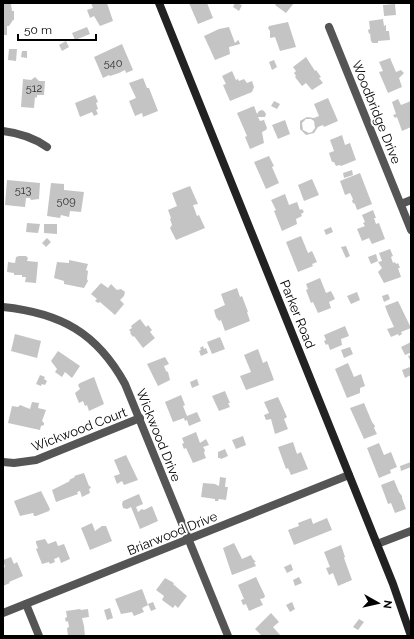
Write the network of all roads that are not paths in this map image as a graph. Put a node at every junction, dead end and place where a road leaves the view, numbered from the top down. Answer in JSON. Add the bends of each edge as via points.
{"nodes":[{"id":1,"x":159,"y":3,"type":"edge"},
{"id":2,"x":329,"y":27,"type":"dead end"},
{"id":3,"x":3,"y":131,"type":"edge"},
{"id":4,"x":47,"y":147,"type":"dead end"},
{"id":5,"x":411,"y":200,"type":"edge"},
{"id":6,"x":401,"y":204,"type":"junction"},
{"id":7,"x":411,"y":230,"type":"edge"},
{"id":8,"x":3,"y":307,"type":"edge"},
{"id":9,"x":140,"y":418,"type":"junction"},
{"id":10,"x":3,"y":462,"type":"edge"},
{"id":11,"x":349,"y":475,"type":"junction"},
{"id":12,"x":411,"y":531,"type":"edge"},
{"id":13,"x":188,"y":539,"type":"junction"},
{"id":14,"x":377,"y":544,"type":"junction"},
{"id":15,"x":26,"y":604,"type":"junction"},
{"id":16,"x":3,"y":614,"type":"edge"},
{"id":17,"x":39,"y":636,"type":"edge"},
{"id":18,"x":228,"y":636,"type":"edge"},
{"id":19,"x":411,"y":636,"type":"edge"}],
"edges":[{"from":1,"to":11,"type":"street","name":"Parker Road"},
{"from":2,"to":6,"type":"street","name":"Woodbridge Drive"},
{"from":3,"to":4,"type":"street","via":[[24,135]]},
{"from":5,"to":6,"type":"street"},
{"from":6,"to":7,"type":"street","name":"Woodbridge Drive"},
{"from":8,"to":9,"type":"street","name":"Wickwood Drive","via":[[25,309],[50,316],[84,334],[100,348],[118,370]]},
{"from":9,"to":10,"type":"street","name":"Wickwood Court","via":[[36,460]]},
{"from":9,"to":13,"type":"street","name":"Wickwood Drive"},
{"from":11,"to":13,"type":"street","name":"Briarwood Drive"},
{"from":11,"to":14,"type":"street","name":"Parker Road"},
{"from":12,"to":14,"type":"street"},
{"from":13,"to":15,"type":"street","name":"Briarwood Drive"},
{"from":13,"to":18,"type":"street","name":"Wickwood Drive"},
{"from":14,"to":19,"type":"street","name":"Parker Road"},
{"from":15,"to":16,"type":"street","name":"Briarwood Drive"},
{"from":15,"to":17,"type":"street"}]}
